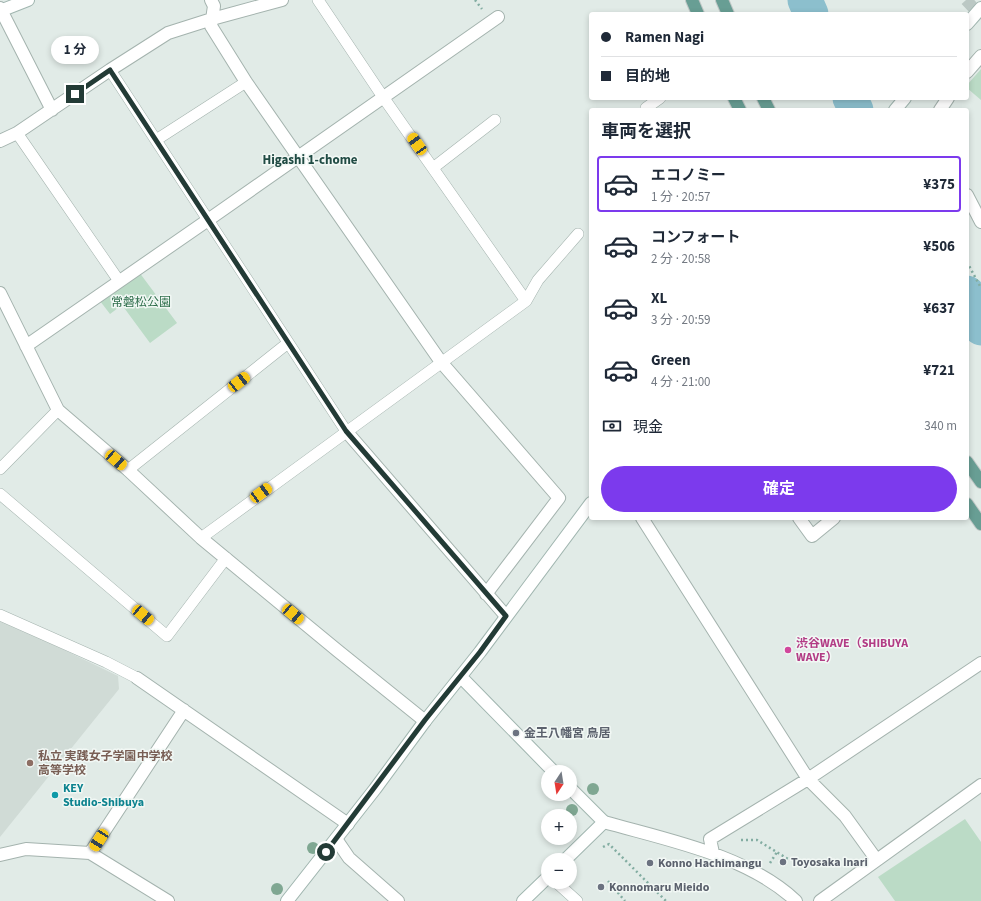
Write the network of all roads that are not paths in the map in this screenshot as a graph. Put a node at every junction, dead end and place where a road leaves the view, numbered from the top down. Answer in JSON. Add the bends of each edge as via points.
{"nodes":[{"id":1,"x":28,"y":0,"type":"edge"},
{"id":2,"x":211,"y":0,"type":"edge"},
{"id":3,"x":282,"y":0,"type":"edge"},
{"id":4,"x":318,"y":0,"type":"edge"},
{"id":5,"x":692,"y":0,"type":"edge"},
{"id":6,"x":722,"y":0,"type":"edge"},
{"id":7,"x":981,"y":8,"type":"edge"},
{"id":8,"x":0,"y":10,"type":"edge"},
{"id":9,"x":697,"y":12,"type":"edge"},
{"id":10,"x":727,"y":12,"type":"edge"},
{"id":11,"x":498,"y":17,"type":"dead end"},
{"id":12,"x":212,"y":19,"type":"junction"},
{"id":13,"x":969,"y":22,"type":"edge"},
{"id":14,"x":981,"y":56,"type":"edge"},
{"id":15,"x":110,"y":70,"type":"junction"},
{"id":16,"x":969,"y":70,"type":"edge"},
{"id":17,"x":246,"y":82,"type":"junction"},
{"id":18,"x":384,"y":97,"type":"junction"},
{"id":19,"x":657,"y":100,"type":"edge"},
{"id":20,"x":903,"y":100,"type":"edge"},
{"id":21,"x":646,"y":108,"type":"dead end"},
{"id":22,"x":897,"y":108,"type":"edge"},
{"id":23,"x":52,"y":110,"type":"junction"},
{"id":24,"x":495,"y":120,"type":"dead end"},
{"id":25,"x":17,"y":133,"type":"junction"},
{"id":26,"x":0,"y":140,"type":"edge"},
{"id":27,"x":156,"y":140,"type":"junction"},
{"id":28,"x":298,"y":157,"type":"junction"},
{"id":29,"x":433,"y":168,"type":"junction"},
{"id":30,"x":969,"y":199,"type":"edge"},
{"id":31,"x":208,"y":220,"type":"junction"},
{"id":32,"x":981,"y":222,"type":"edge"},
{"id":33,"x":578,"y":234,"type":"dead end"},
{"id":34,"x":119,"y":281,"type":"junction"},
{"id":35,"x":0,"y":292,"type":"edge"},
{"id":36,"x":526,"y":301,"type":"junction"},
{"id":37,"x":288,"y":343,"type":"junction"},
{"id":38,"x":26,"y":346,"type":"junction"},
{"id":39,"x":441,"y":362,"type":"junction"},
{"id":40,"x":58,"y":410,"type":"junction"},
{"id":41,"x":346,"y":431,"type":"junction"},
{"id":42,"x":969,"y":465,"type":"edge"},
{"id":43,"x":0,"y":469,"type":"edge"},
{"id":44,"x":128,"y":470,"type":"junction"},
{"id":45,"x":981,"y":482,"type":"edge"},
{"id":46,"x":0,"y":494,"type":"edge"},
{"id":47,"x":589,"y":506,"type":"edge"},
{"id":48,"x":969,"y":507,"type":"edge"},
{"id":49,"x":643,"y":520,"type":"edge"},
{"id":50,"x":800,"y":520,"type":"edge"},
{"id":51,"x":832,"y":520,"type":"edge"},
{"id":52,"x":981,"y":524,"type":"edge"},
{"id":53,"x":201,"y":538,"type":"junction"},
{"id":54,"x":226,"y":558,"type":"junction"},
{"id":55,"x":486,"y":594,"type":"junction"},
{"id":56,"x":0,"y":615,"type":"edge"},
{"id":57,"x":506,"y":616,"type":"junction"},
{"id":58,"x":981,"y":664,"type":"edge"},
{"id":59,"x":461,"y":676,"type":"junction"},
{"id":60,"x":137,"y":678,"type":"joint"},
{"id":61,"x":184,"y":710,"type":"junction"},
{"id":62,"x":425,"y":720,"type":"junction"},
{"id":63,"x":547,"y":765,"type":"edge"},
{"id":64,"x":808,"y":780,"type":"junction"},
{"id":65,"x":981,"y":785,"type":"edge"},
{"id":66,"x":577,"y":795,"type":"edge"},
{"id":67,"x":604,"y":822,"type":"junction"},
{"id":68,"x":348,"y":824,"type":"junction"},
{"id":69,"x":336,"y":839,"type":"junction"},
{"id":70,"x":90,"y":853,"type":"junction"},
{"id":71,"x":572,"y":853,"type":"edge"},
{"id":72,"x":714,"y":853,"type":"junction"},
{"id":73,"x":0,"y":855,"type":"edge"},
{"id":74,"x":876,"y":859,"type":"junction"},
{"id":75,"x":541,"y":884,"type":"edge"},
{"id":76,"x":564,"y":889,"type":"edge"},
{"id":77,"x":168,"y":901,"type":"edge"},
{"id":78,"x":287,"y":901,"type":"edge"},
{"id":79,"x":398,"y":901,"type":"edge"},
{"id":80,"x":523,"y":901,"type":"edge"},
{"id":81,"x":577,"y":901,"type":"edge"},
{"id":82,"x":796,"y":901,"type":"edge"},
{"id":83,"x":820,"y":901,"type":"edge"}],
"edges":[{"from":1,"to":8,"type":"street"},
{"from":2,"to":12,"type":"street","via":[[214,6]]},
{"from":3,"to":12,"type":"street"},
{"from":4,"to":18,"type":"lane"},
{"from":5,"to":9,"type":"main road"},
{"from":6,"to":10,"type":"main road"},
{"from":7,"to":13,"type":"street"},
{"from":8,"to":23,"type":"street"},
{"from":11,"to":18,"type":"street"},
{"from":12,"to":15,"type":"street","via":[[168,33]]},
{"from":12,"to":17,"type":"street","via":[[211,26]]},
{"from":14,"to":16,"type":"street"},
{"from":15,"to":23,"type":"street"},
{"from":15,"to":27,"type":"lane"},
{"from":17,"to":27,"type":"lane"},
{"from":17,"to":28,"type":"street"},
{"from":18,"to":28,"type":"street"},
{"from":18,"to":29,"type":"lane"},
{"from":19,"to":21,"type":"lane"},
{"from":20,"to":22,"type":"street"},
{"from":23,"to":25,"type":"street"},
{"from":24,"to":29,"type":"lane"},
{"from":25,"to":26,"type":"street"},
{"from":25,"to":34,"type":"lane"},
{"from":27,"to":31,"type":"lane"},
{"from":28,"to":31,"type":"street"},
{"from":28,"to":39,"type":"street"},
{"from":29,"to":36,"type":"lane"},
{"from":30,"to":32,"type":"street"},
{"from":31,"to":34,"type":"street"},
{"from":31,"to":37,"type":"lane"},
{"from":33,"to":36,"type":"lane","via":[[538,280]]},
{"from":34,"to":38,"type":"street"},
{"from":35,"to":38,"type":"street"},
{"from":36,"to":39,"type":"lane"},
{"from":37,"to":41,"type":"lane"},
{"from":37,"to":44,"type":"lane"},
{"from":38,"to":40,"type":"street"},
{"from":39,"to":41,"type":"lane"},
{"from":39,"to":55,"type":"street","via":[[559,498]]},
{"from":40,"to":43,"type":"lane"},
{"from":40,"to":44,"type":"street"},
{"from":41,"to":53,"type":"lane"},
{"from":41,"to":55,"type":"street"},
{"from":42,"to":45,"type":"main road"},
{"from":44,"to":53,"type":"street"},
{"from":46,"to":54,"type":"lane","via":[[167,636]]},
{"from":47,"to":57,"type":"street"},
{"from":48,"to":52,"type":"main road"},
{"from":49,"to":64,"type":"street"},
{"from":50,"to":51,"type":"street","via":[[812,536]]},
{"from":53,"to":54,"type":"street"},
{"from":54,"to":62,"type":"street"},
{"from":55,"to":57,"type":"street"},
{"from":56,"to":60,"type":"lane"},
{"from":57,"to":59,"type":"street"},
{"from":58,"to":64,"type":"street"},
{"from":59,"to":62,"type":"street"},
{"from":59,"to":63,"type":"street"},
{"from":60,"to":61,"type":"street"},
{"from":61,"to":68,"type":"street"},
{"from":61,"to":70,"type":"street"},
{"from":62,"to":68,"type":"street"},
{"from":64,"to":72,"type":"street","via":[[710,839]]},
{"from":64,"to":74,"type":"street","via":[[845,816]]},
{"from":65,"to":74,"type":"street"},
{"from":66,"to":67,"type":"street"},
{"from":67,"to":71,"type":"street"},
{"from":67,"to":72,"type":"street"},
{"from":68,"to":69,"type":"street"},
{"from":69,"to":78,"type":"street"},
{"from":69,"to":79,"type":"street","via":[[349,858]]},
{"from":70,"to":73,"type":"street","via":[[26,848]]},
{"from":70,"to":77,"type":"street"},
{"from":72,"to":82,"type":"street","via":[[762,876],[786,891]]},
{"from":74,"to":83,"type":"street"},
{"from":75,"to":80,"type":"street"},
{"from":76,"to":81,"type":"lane"}]}
